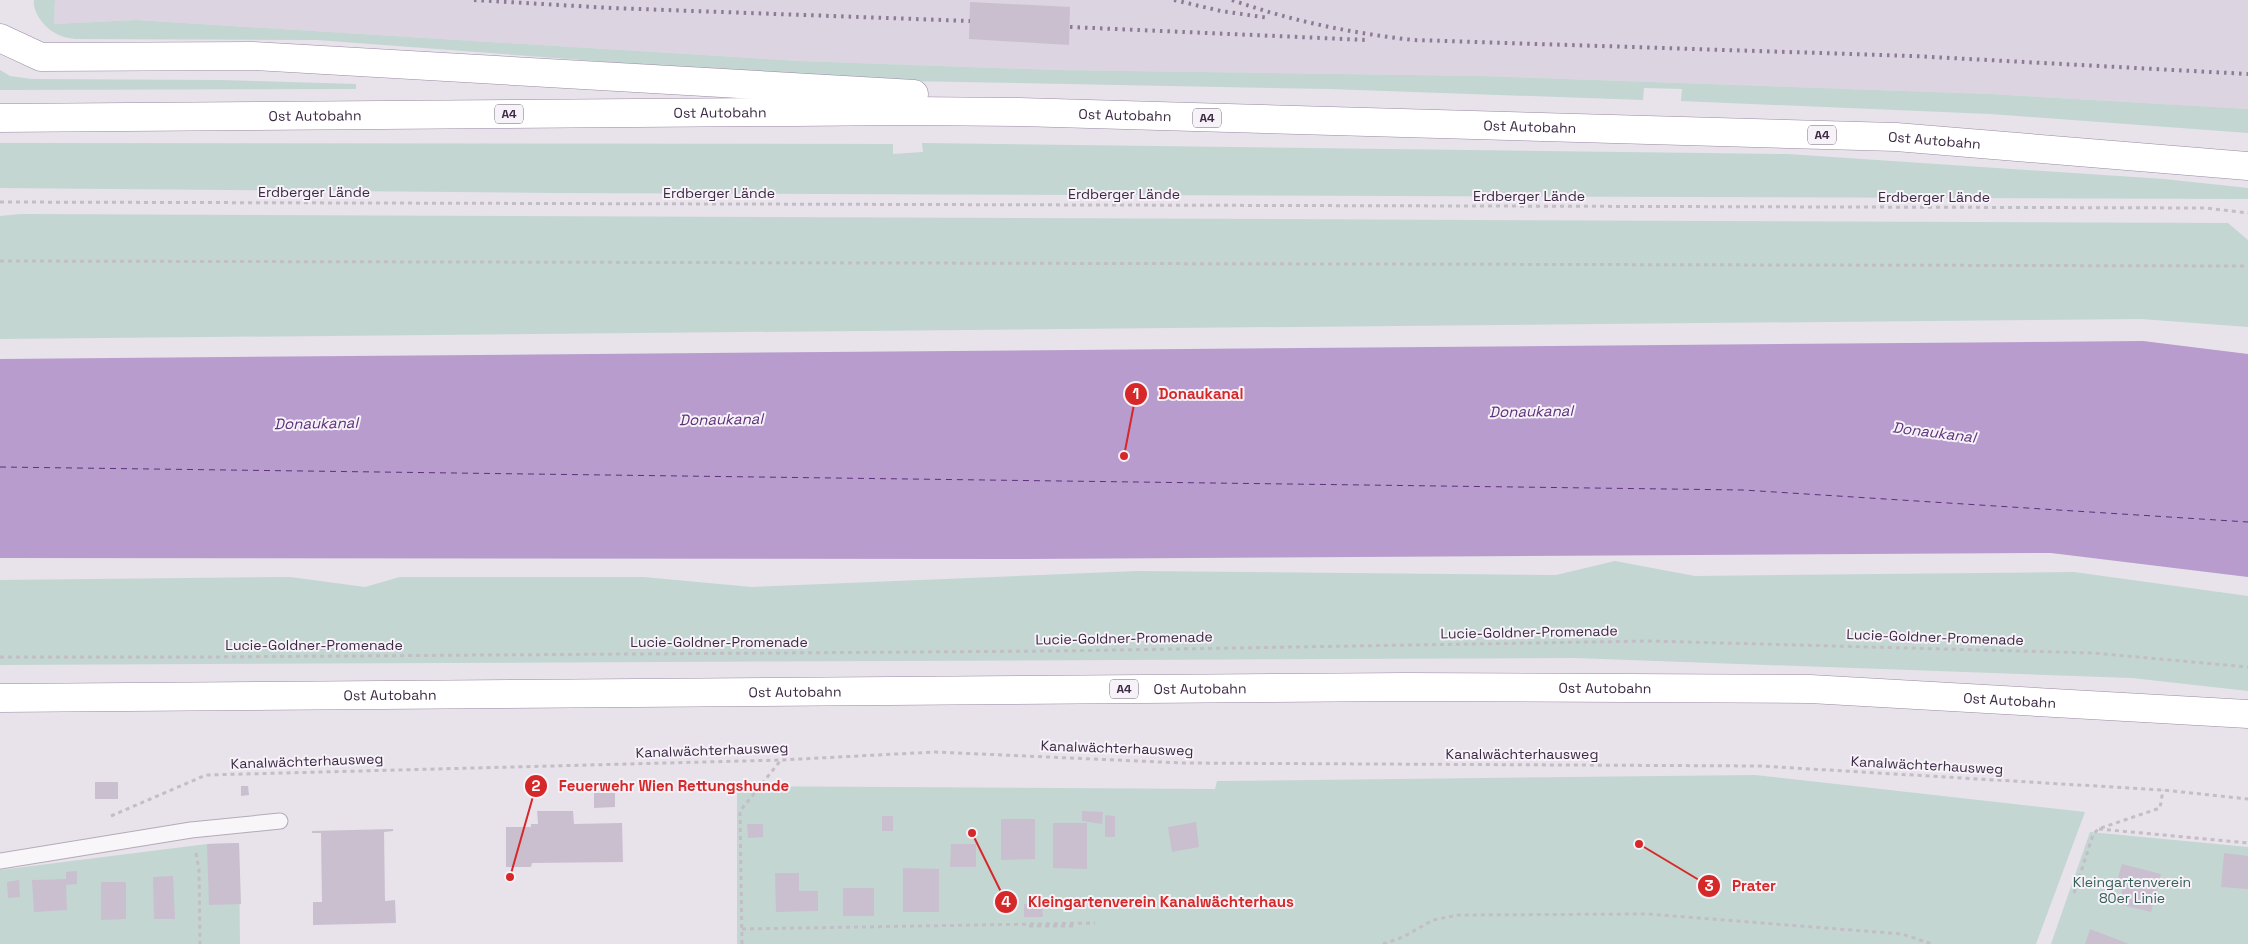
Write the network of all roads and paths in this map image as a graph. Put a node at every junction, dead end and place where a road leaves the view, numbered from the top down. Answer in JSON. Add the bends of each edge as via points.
{"nodes":[{"id":1,"x":0,"y":38,"type":"edge"},
{"id":2,"x":1019,"y":112,"type":"junction"},
{"id":3,"x":0,"y":118,"type":"edge"},
{"id":4,"x":2248,"y":166,"type":"edge"},
{"id":5,"x":0,"y":202,"type":"edge"},
{"id":6,"x":2248,"y":213,"type":"edge"},
{"id":7,"x":0,"y":261,"type":"edge"},
{"id":8,"x":2248,"y":266,"type":"edge"},
{"id":9,"x":0,"y":656,"type":"edge"},
{"id":10,"x":2248,"y":666,"type":"edge"},
{"id":11,"x":0,"y":698,"type":"edge"},
{"id":12,"x":2248,"y":714,"type":"edge"},
{"id":13,"x":781,"y":760,"type":"junction"},
{"id":14,"x":2164,"y":790,"type":"junction"},
{"id":15,"x":2248,"y":799,"type":"edge"},
{"id":16,"x":109,"y":817,"type":"dead end"},
{"id":17,"x":280,"y":822,"type":"dead end"},
{"id":18,"x":2098,"y":829,"type":"junction"},
{"id":19,"x":191,"y":830,"type":"junction"},
{"id":20,"x":2248,"y":843,"type":"edge"},
{"id":21,"x":0,"y":861,"type":"edge"},
{"id":22,"x":2074,"y":893,"type":"dead end"},
{"id":23,"x":1094,"y":923,"type":"dead end"},
{"id":24,"x":1073,"y":926,"type":"dead end"},
{"id":25,"x":742,"y":929,"type":"junction"},
{"id":26,"x":752,"y":929,"type":"junction"},
{"id":27,"x":200,"y":944,"type":"edge"},
{"id":28,"x":742,"y":944,"type":"edge"},
{"id":29,"x":1383,"y":944,"type":"edge"},
{"id":30,"x":1932,"y":944,"type":"edge"}],
"edges":[{"from":1,"to":2,"type":"highway","via":[[40,57],[253,56],[916,94]]},
{"from":2,"to":3,"type":"highway","name":"Ost Autobahn","number":"A4"},
{"from":2,"to":4,"type":"highway","name":"Ost Autobahn","number":"A4","via":[[1896,137]]},
{"from":5,"to":6,"type":"path","name":"Erdberger Lände","via":[[2186,208]]},
{"from":7,"to":8,"type":"path"},
{"from":9,"to":10,"type":"path","name":"Lucie-Goldner-Promenade","via":[[205,658],[1037,651],[1649,641],[2094,653]]},
{"from":11,"to":12,"type":"highway","name":"Ost Autobahn","number":"A4","via":[[1396,688],[1810,689]]},
{"from":13,"to":14,"type":"path","name":"Kanalwächterhausweg","via":[[934,752],[1183,763],[1761,766]]},
{"from":13,"to":16,"type":"path","name":"Kanalwächterhausweg","via":[[206,775]]},
{"from":13,"to":25,"type":"path","via":[[740,811]]},
{"from":14,"to":15,"type":"path","name":"Kanalwächterhausweg"},
{"from":14,"to":18,"type":"path","via":[[2160,808]]},
{"from":17,"to":19,"type":"lane"},
{"from":18,"to":20,"type":"path"},
{"from":18,"to":22,"type":"path","via":[[2093,834]]},
{"from":19,"to":21,"type":"lane"},
{"from":19,"to":27,"type":"path","via":[[199,870]]},
{"from":23,"to":26,"type":"path"},
{"from":24,"to":26,"type":"path"},
{"from":25,"to":26,"type":"path"},
{"from":25,"to":28,"type":"path"},
{"from":29,"to":30,"type":"path","via":[[1433,920],[1458,915],[1638,914],[1902,934]]}]}
